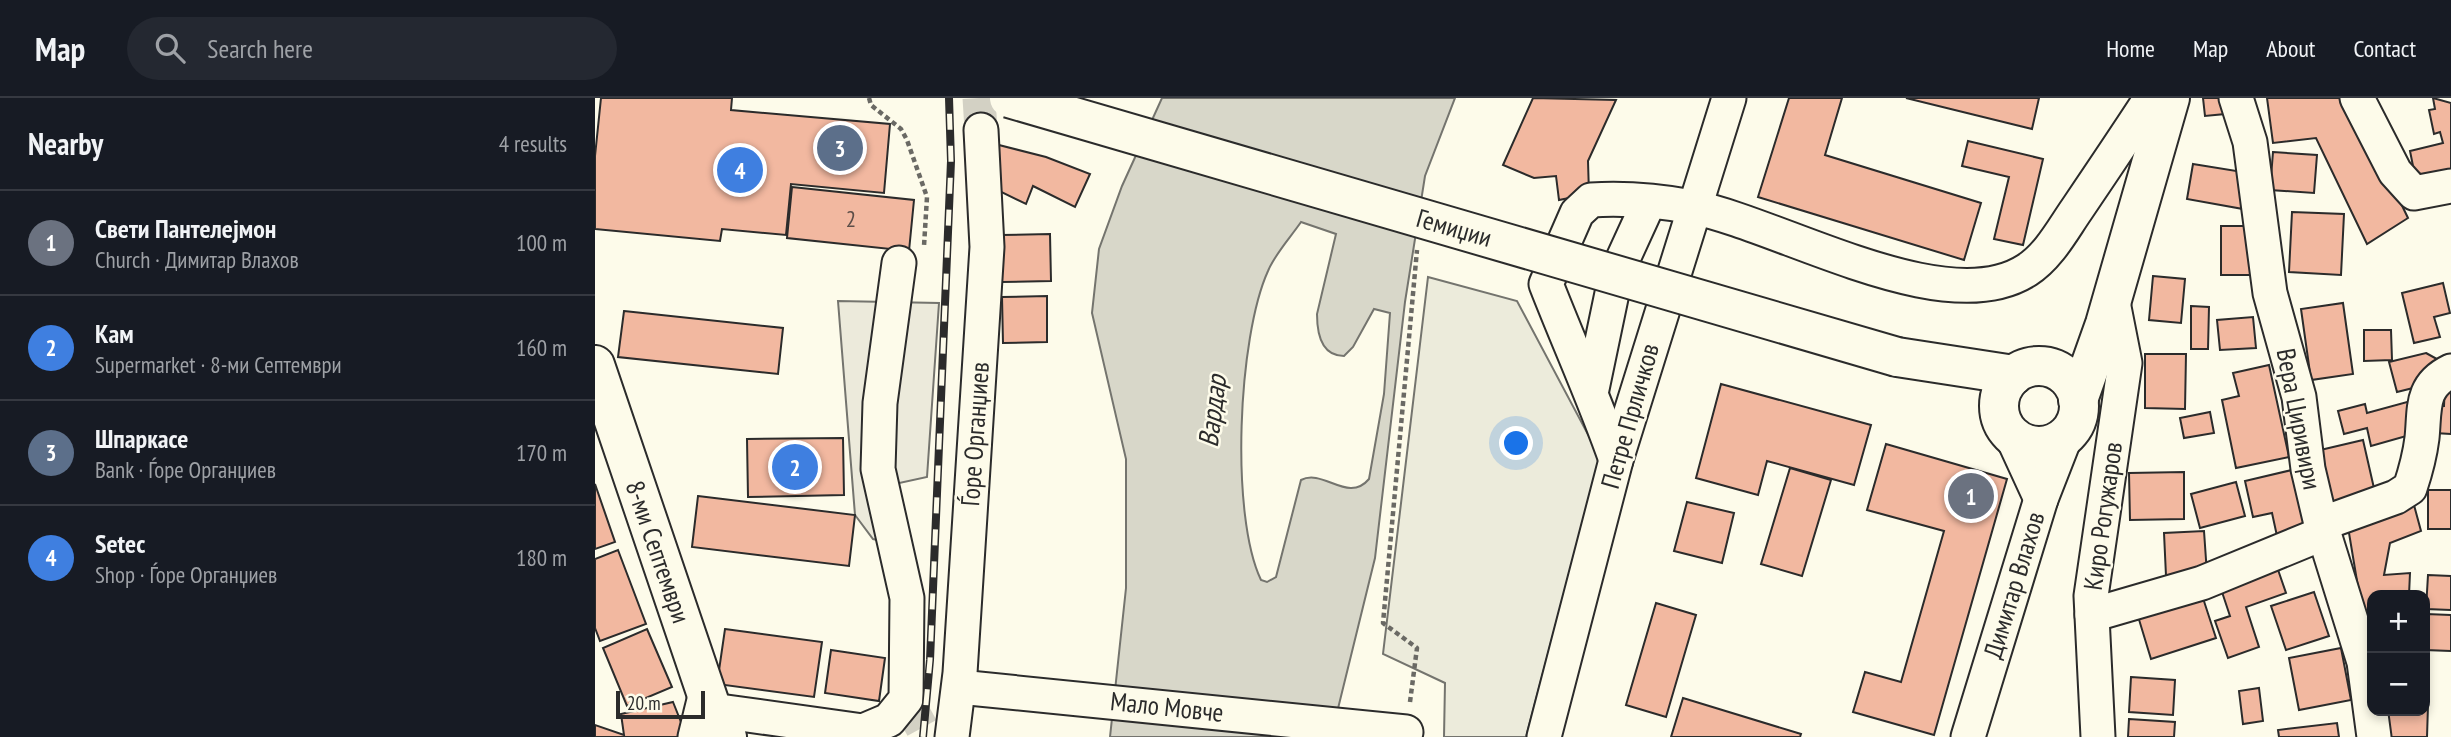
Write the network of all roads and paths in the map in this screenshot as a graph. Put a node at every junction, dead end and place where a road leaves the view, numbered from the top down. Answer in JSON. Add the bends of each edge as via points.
{"nodes":[{"id":1,"x":869,"y":98,"type":"edge"},
{"id":2,"x":1009,"y":98,"type":"edge"},
{"id":3,"x":1729,"y":98,"type":"edge"},
{"id":4,"x":2151,"y":98,"type":"edge"},
{"id":5,"x":2170,"y":98,"type":"edge"},
{"id":6,"x":2236,"y":98,"type":"edge"},
{"id":7,"x":2357,"y":98,"type":"edge"},
{"id":8,"x":981,"y":130,"type":"tunnel mouth"},
{"id":9,"x":2451,"y":186,"type":"edge"},
{"id":10,"x":1649,"y":202,"type":"junction"},
{"id":11,"x":1693,"y":207,"type":"junction"},
{"id":12,"x":1417,"y":249,"type":"dead end"},
{"id":13,"x":899,"y":263,"type":"joint"},
{"id":14,"x":2109,"y":311,"type":"junction"},
{"id":15,"x":1898,"y":357,"type":"junction"},
{"id":16,"x":595,"y":365,"type":"edge"},
{"id":17,"x":2027,"y":370,"type":"junction"},
{"id":18,"x":2451,"y":371,"type":"edge"},
{"id":19,"x":1592,"y":389,"type":"junction"},
{"id":20,"x":2072,"y":418,"type":"junction"},
{"id":21,"x":2005,"y":424,"type":"junction"},
{"id":22,"x":1616,"y":460,"type":"junction"},
{"id":23,"x":2041,"y":499,"type":"junction"},
{"id":24,"x":2322,"y":529,"type":"junction"},
{"id":25,"x":2092,"y":615,"type":"junction"},
{"id":26,"x":959,"y":687,"type":"junction"},
{"id":27,"x":710,"y":719,"type":"edge"},
{"id":28,"x":1406,"y":732,"type":"joint"},
{"id":29,"x":952,"y":737,"type":"edge"},
{"id":30,"x":1544,"y":737,"type":"edge"},
{"id":31,"x":1968,"y":737,"type":"edge"},
{"id":32,"x":2098,"y":737,"type":"edge"},
{"id":33,"x":2374,"y":737,"type":"edge"}],
"edges":[{"from":1,"to":13,"type":"path","via":[[871,105],[901,129],[927,197],[923,261]]},
{"from":2,"to":15,"type":"main road","name":"Гемиџии","bridge":true},
{"from":3,"to":11,"type":"street","name":"Петре Прличков"},
{"from":4,"to":11,"type":"street","via":[[2053,245],[2029,269],[2003,282],[1975,287],[1940,285]]},
{"from":5,"to":14,"type":"main road"},
{"from":6,"to":24,"type":"street","name":"Вера Циривири","via":[[2250,142],[2270,293],[2299,397]]},
{"from":7,"to":9,"type":"street","via":[[2395,172],[2414,193]]},
{"from":8,"to":26,"type":"street","name":"Ѓоре Органџиев","via":[[987,247]]},
{"from":10,"to":11,"type":"street"},
{"from":10,"to":19,"type":"street","via":[[1616,274]]},
{"from":10,"to":19,"type":"street","via":[[1591,200],[1577,213],[1546,284]]},
{"from":11,"to":22,"type":"street","name":"Петре Прличков"},
{"from":12,"to":28,"type":"path","via":[[1383,623],[1417,648]]},
{"from":13,"to":27,"type":"street","via":[[880,403],[878,469],[907,598],[906,699],[889,720],[863,731]]},
{"from":14,"to":17,"type":"main road"},
{"from":14,"to":20,"type":"main road"},
{"from":14,"to":25,"type":"street","name":"Киро Рогужаров","via":[[2125,363]]},
{"from":15,"to":17,"type":"main road"},
{"from":15,"to":21,"type":"main road"},
{"from":16,"to":27,"type":"main road","name":"8-ми Септември"},
{"from":17,"to":20,"type":"main road","via":[[2065,376],[2074,387]]},
{"from":17,"to":21,"type":"main road","via":[[1999,398]]},
{"from":18,"to":24,"type":"street","via":[[2433,384],[2424,399],[2422,439],[2410,488]]},
{"from":19,"to":22,"type":"street"},
{"from":20,"to":21,"type":"main road","via":[[2053,443],[2039,446],[2025,443]]},
{"from":20,"to":23,"type":"street","name":"Димитар Влахов"},
{"from":21,"to":23,"type":"street"},
{"from":22,"to":30,"type":"street","name":"Петре Прличков"},
{"from":23,"to":31,"type":"street","name":"Димитар Влахов"},
{"from":24,"to":25,"type":"street","via":[[2202,583]]},
{"from":24,"to":33,"type":"street","name":"Вера Циривири","via":[[2364,662]]},
{"from":25,"to":32,"type":"street","name":"Киро Рогужаров"},
{"from":26,"to":28,"type":"street","name":"Мало Мовче"},
{"from":26,"to":29,"type":"street","name":"Ѓоре Органџиев"}]}
